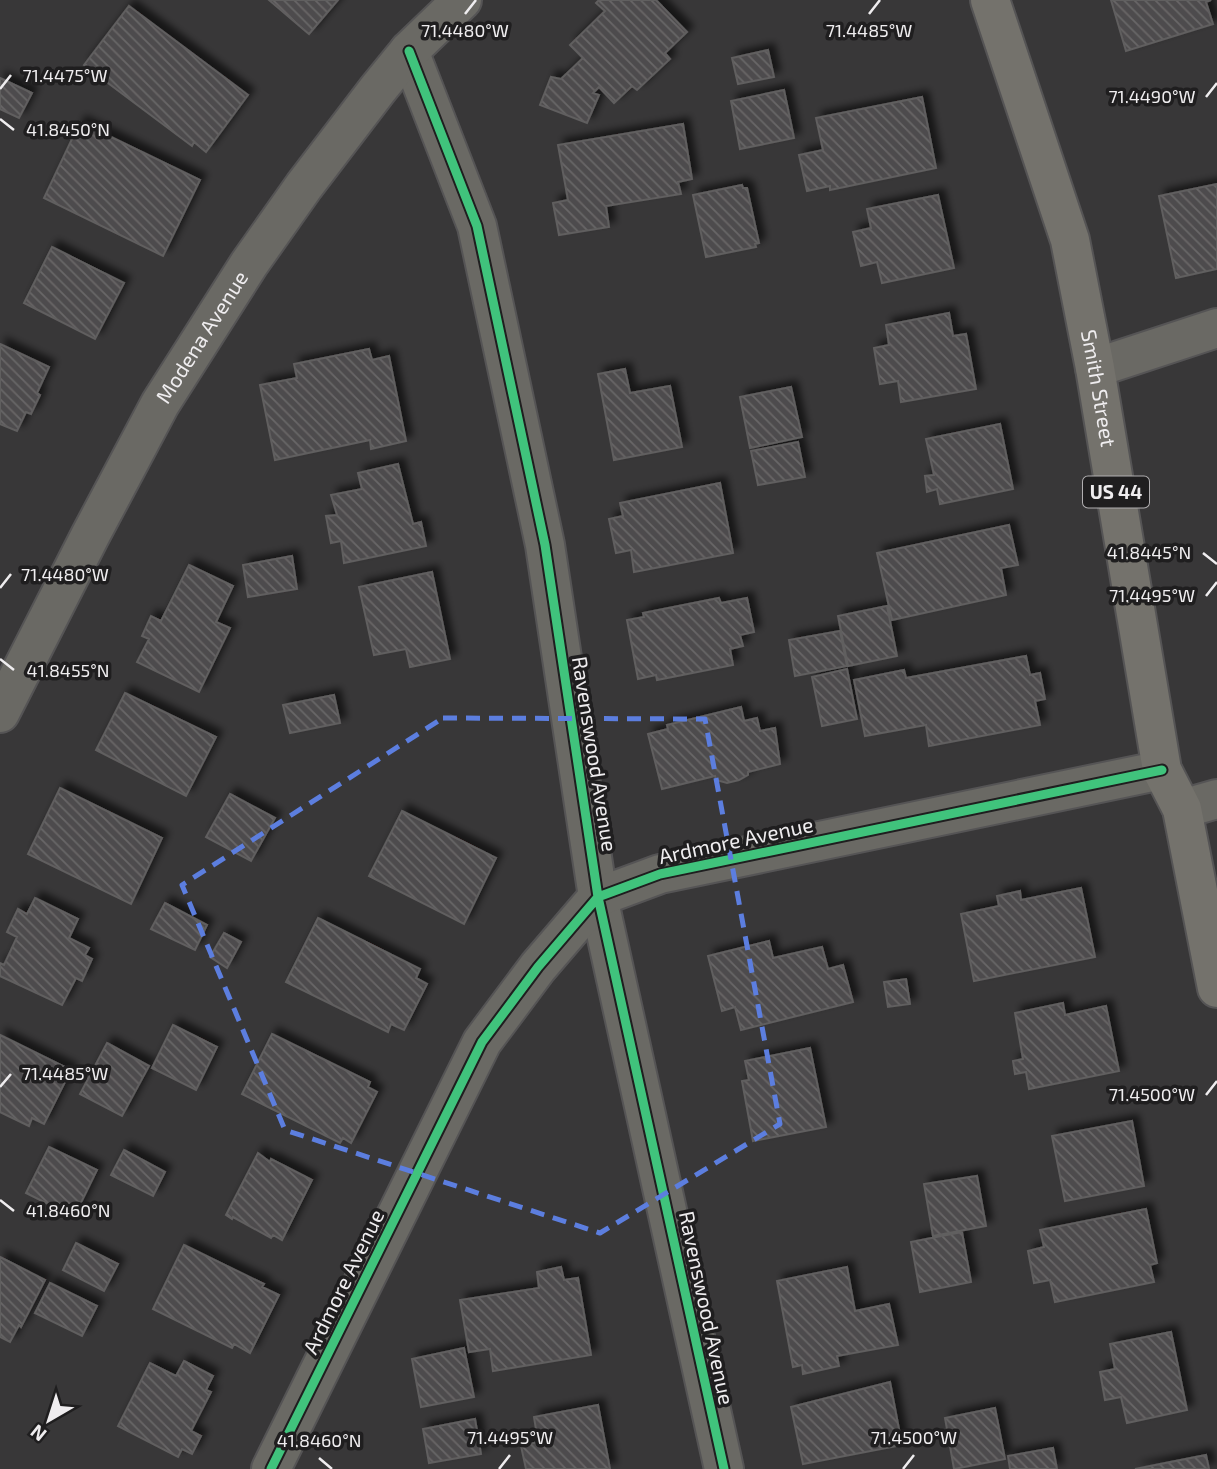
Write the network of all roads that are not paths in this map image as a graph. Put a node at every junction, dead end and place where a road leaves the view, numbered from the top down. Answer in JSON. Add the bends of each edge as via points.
{"nodes":[{"id":1,"x":462,"y":0,"type":"edge"},
{"id":2,"x":990,"y":0,"type":"edge"},
{"id":3,"x":409,"y":51,"type":"junction"},
{"id":4,"x":1217,"y":328,"type":"edge"},
{"id":5,"x":1095,"y":368,"type":"junction"},
{"id":6,"x":0,"y":713,"type":"edge"},
{"id":7,"x":1162,"y":770,"type":"junction"},
{"id":8,"x":1200,"y":804,"type":"edge"},
{"id":9,"x":598,"y":897,"type":"junction"},
{"id":10,"x":1217,"y":988,"type":"edge"},
{"id":11,"x":271,"y":1469,"type":"edge"},
{"id":12,"x":724,"y":1469,"type":"edge"}],
"edges":[{"from":1,"to":3,"type":"street","name":"Modena Avenue"},
{"from":2,"to":5,"type":"main road","name":"Smith Street","number":"US 44","via":[[1070,240]]},
{"from":3,"to":6,"type":"street","name":"Modena Avenue","via":[[280,219],[160,404]]},
{"from":3,"to":9,"type":"street","name":"Ravenswood Avenue","via":[[480,239],[545,545]]},
{"from":4,"to":5,"type":"street"},
{"from":5,"to":7,"type":"main road","name":"Smith Street","number":"US 44"},
{"from":7,"to":8,"type":"main road","name":"Smith Street","number":"US 44"},
{"from":7,"to":9,"type":"street","name":"Ardmore Avenue","via":[[660,874]]},
{"from":8,"to":10,"type":"main road","name":"Smith Street","number":"US 44"},
{"from":9,"to":11,"type":"street","name":"Ardmore Avenue","via":[[482,1042]]},
{"from":9,"to":12,"type":"street","name":"Ravenswood Avenue"}]}
